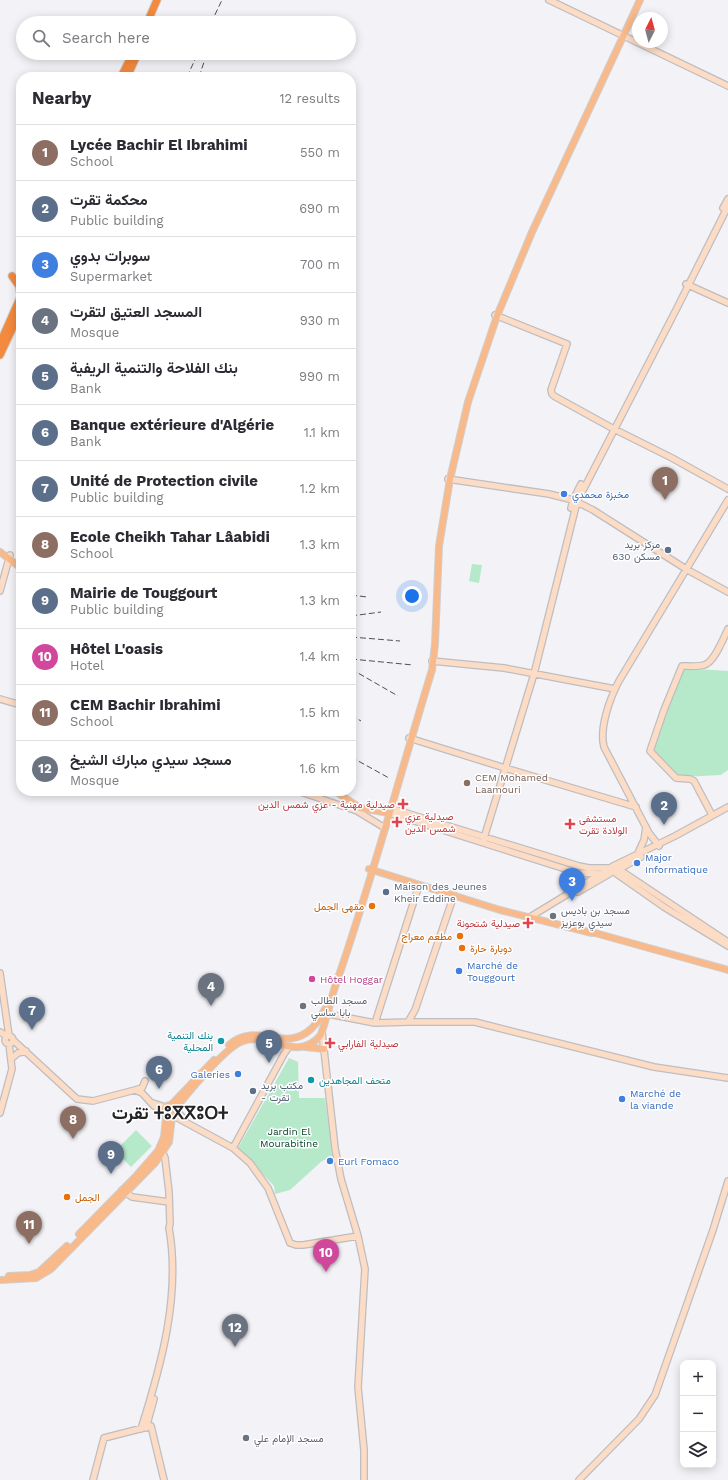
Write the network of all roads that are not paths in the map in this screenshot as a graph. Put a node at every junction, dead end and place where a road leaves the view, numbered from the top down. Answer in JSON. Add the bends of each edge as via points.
{"nodes":[{"id":1,"x":157,"y":0,"type":"edge"},
{"id":2,"x":163,"y":0,"type":"edge"},
{"id":3,"x":549,"y":0,"type":"edge"},
{"id":4,"x":638,"y":0,"type":"edge"},
{"id":5,"x":150,"y":16,"type":"edge"},
{"id":6,"x":155,"y":16,"type":"edge"},
{"id":7,"x":623,"y":35,"type":"junction"},
{"id":8,"x":130,"y":60,"type":"edge"},
{"id":9,"x":135,"y":60,"type":"edge"},
{"id":10,"x":124,"y":72,"type":"edge"},
{"id":11,"x":129,"y":72,"type":"edge"},
{"id":12,"x":728,"y":86,"type":"edge"},
{"id":13,"x":728,"y":199,"type":"edge"},
{"id":14,"x":728,"y":206,"type":"edge"},
{"id":15,"x":12,"y":276,"type":"dead end"},
{"id":16,"x":16,"y":282,"type":"edge"},
{"id":17,"x":687,"y":285,"type":"junction"},
{"id":18,"x":728,"y":303,"type":"edge"},
{"id":19,"x":16,"y":307,"type":"edge"},
{"id":20,"x":496,"y":316,"type":"junction"},
{"id":21,"x":16,"y":321,"type":"edge"},
{"id":22,"x":0,"y":343,"type":"edge"},
{"id":23,"x":0,"y":355,"type":"edge"},
{"id":24,"x":613,"y":429,"type":"junction"},
{"id":25,"x":449,"y":479,"type":"junction"},
{"id":26,"x":728,"y":489,"type":"edge"},
{"id":27,"x":728,"y":500,"type":"edge"},
{"id":28,"x":575,"y":501,"type":"junction"},
{"id":29,"x":0,"y":547,"type":"edge"},
{"id":30,"x":0,"y":552,"type":"edge"},
{"id":31,"x":9,"y":557,"type":"junction"},
{"id":32,"x":16,"y":560,"type":"edge"},
{"id":33,"x":16,"y":563,"type":"edge"},
{"id":34,"x":686,"y":569,"type":"junction"},
{"id":35,"x":0,"y":591,"type":"edge"},
{"id":36,"x":728,"y":592,"type":"edge"},
{"id":37,"x":728,"y":629,"type":"edge"},
{"id":38,"x":433,"y":661,"type":"junction"},
{"id":39,"x":533,"y":674,"type":"junction"},
{"id":40,"x":615,"y":689,"type":"junction"},
{"id":41,"x":0,"y":699,"type":"edge"},
{"id":42,"x":16,"y":704,"type":"edge"},
{"id":43,"x":410,"y":738,"type":"junction"},
{"id":44,"x":505,"y":768,"type":"junction"},
{"id":45,"x":313,"y":796,"type":"edge"},
{"id":46,"x":342,"y":796,"type":"edge"},
{"id":47,"x":349,"y":796,"type":"edge"},
{"id":48,"x":636,"y":807,"type":"junction"},
{"id":49,"x":728,"y":807,"type":"edge"},
{"id":50,"x":388,"y":811,"type":"junction"},
{"id":51,"x":712,"y":815,"type":"junction"},
{"id":52,"x":646,"y":826,"type":"junction"},
{"id":53,"x":384,"y":827,"type":"junction"},
{"id":54,"x":484,"y":838,"type":"junction"},
{"id":55,"x":656,"y":846,"type":"junction"},
{"id":56,"x":637,"y":854,"type":"junction"},
{"id":57,"x":631,"y":862,"type":"junction"},
{"id":58,"x":613,"y":869,"type":"junction"},
{"id":59,"x":371,"y":870,"type":"junction"},
{"id":60,"x":578,"y":873,"type":"junction"},
{"id":61,"x":600,"y":874,"type":"junction"},
{"id":62,"x":631,"y":879,"type":"junction"},
{"id":63,"x":419,"y":885,"type":"junction"},
{"id":64,"x":580,"y":886,"type":"junction"},
{"id":65,"x":454,"y":895,"type":"junction"},
{"id":66,"x":552,"y":904,"type":"junction"},
{"id":67,"x":530,"y":917,"type":"junction"},
{"id":68,"x":592,"y":933,"type":"junction"},
{"id":69,"x":728,"y":942,"type":"edge"},
{"id":70,"x":728,"y":946,"type":"edge"},
{"id":71,"x":728,"y":970,"type":"edge"},
{"id":72,"x":0,"y":973,"type":"edge"},
{"id":73,"x":728,"y":973,"type":"edge"},
{"id":74,"x":325,"y":1014,"type":"junction"},
{"id":75,"x":6,"y":1016,"type":"junction"},
{"id":76,"x":0,"y":1021,"type":"edge"},
{"id":77,"x":408,"y":1022,"type":"junction"},
{"id":78,"x":376,"y":1023,"type":"junction"},
{"id":79,"x":0,"y":1032,"type":"edge"},
{"id":80,"x":322,"y":1032,"type":"junction"},
{"id":81,"x":7,"y":1039,"type":"edge"},
{"id":82,"x":305,"y":1046,"type":"junction"},
{"id":83,"x":290,"y":1047,"type":"junction"},
{"id":84,"x":324,"y":1049,"type":"junction"},
{"id":85,"x":26,"y":1051,"type":"junction"},
{"id":86,"x":11,"y":1059,"type":"junction"},
{"id":87,"x":728,"y":1078,"type":"edge"},
{"id":88,"x":145,"y":1082,"type":"dead end"},
{"id":89,"x":135,"y":1090,"type":"junction"},
{"id":90,"x":170,"y":1112,"type":"junction"},
{"id":91,"x":0,"y":1114,"type":"edge"},
{"id":92,"x":233,"y":1148,"type":"junction"},
{"id":93,"x":163,"y":1153,"type":"junction"},
{"id":94,"x":728,"y":1181,"type":"edge"},
{"id":95,"x":124,"y":1192,"type":"junction"},
{"id":96,"x":169,"y":1202,"type":"junction"},
{"id":97,"x":358,"y":1236,"type":"junction"},
{"id":98,"x":0,"y":1276,"type":"edge"},
{"id":99,"x":0,"y":1280,"type":"edge"},
{"id":100,"x":144,"y":1428,"type":"junction"},
{"id":101,"x":93,"y":1480,"type":"edge"},
{"id":102,"x":164,"y":1480,"type":"edge"},
{"id":103,"x":364,"y":1480,"type":"edge"},
{"id":104,"x":579,"y":1480,"type":"edge"}],
"edges":[{"from":1,"to":5,"type":"highway"},
{"from":2,"to":6,"type":"highway"},
{"from":3,"to":7,"type":"street"},
{"from":4,"to":7,"type":"main road"},
{"from":7,"to":12,"type":"street"},
{"from":7,"to":20,"type":"main road","via":[[532,226]]},
{"from":8,"to":10,"type":"highway"},
{"from":9,"to":11,"type":"highway"},
{"from":13,"to":17,"type":"street"},
{"from":14,"to":17,"type":"street"},
{"from":15,"to":16,"type":"highway"},
{"from":17,"to":18,"type":"street"},
{"from":17,"to":24,"type":"street"},
{"from":19,"to":22,"type":"highway"},
{"from":20,"to":24,"type":"street","via":[[567,344],[551,390],[552,394]]},
{"from":20,"to":25,"type":"main road","via":[[468,397]]},
{"from":21,"to":23,"type":"highway"},
{"from":24,"to":26,"type":"street"},
{"from":24,"to":28,"type":"street"},
{"from":25,"to":28,"type":"street","via":[[549,494]]},
{"from":25,"to":38,"type":"main road","via":[[436,552]]},
{"from":27,"to":34,"type":"street"},
{"from":28,"to":34,"type":"street","via":[[630,532]]},
{"from":28,"to":39,"type":"street"},
{"from":29,"to":31,"type":"main road"},
{"from":30,"to":31,"type":"main road"},
{"from":31,"to":32,"type":"main road"},
{"from":31,"to":33,"type":"main road"},
{"from":31,"to":35,"type":"street"},
{"from":34,"to":36,"type":"street"},
{"from":34,"to":40,"type":"street"},
{"from":37,"to":51,"type":"street","via":[[708,664],[682,666],[650,751],[676,778],[694,781]]},
{"from":38,"to":39,"type":"street","via":[[504,668]]},
{"from":38,"to":43,"type":"main road"},
{"from":39,"to":40,"type":"street"},
{"from":39,"to":44,"type":"street"},
{"from":40,"to":48,"type":"street","via":[[604,725],[603,742]]},
{"from":41,"to":42,"type":"street"},
{"from":43,"to":44,"type":"street"},
{"from":43,"to":50,"type":"main road"},
{"from":44,"to":48,"type":"street"},
{"from":44,"to":54,"type":"street"},
{"from":45,"to":53,"type":"street","via":[[357,811]]},
{"from":46,"to":50,"type":"main road","via":[[360,808]]},
{"from":47,"to":50,"type":"main road","via":[[364,806]]},
{"from":48,"to":52,"type":"street"},
{"from":49,"to":51,"type":"street"},
{"from":50,"to":53,"type":"main road"},
{"from":50,"to":54,"type":"street"},
{"from":50,"to":60,"type":"street"},
{"from":51,"to":55,"type":"street"},
{"from":52,"to":55,"type":"street"},
{"from":52,"to":56,"type":"street","via":[[642,847]]},
{"from":53,"to":59,"type":"main road"},
{"from":54,"to":58,"type":"street","via":[[578,866]]},
{"from":55,"to":56,"type":"street"},
{"from":55,"to":57,"type":"street"},
{"from":56,"to":58,"type":"street"},
{"from":57,"to":58,"type":"street"},
{"from":57,"to":62,"type":"street","via":[[628,871]]},
{"from":58,"to":61,"type":"street"},
{"from":58,"to":62,"type":"street"},
{"from":58,"to":66,"type":"street"},
{"from":58,"to":70,"type":"street","via":[[664,907]]},
{"from":59,"to":63,"type":"main road"},
{"from":59,"to":74,"type":"main road"},
{"from":60,"to":61,"type":"street"},
{"from":60,"to":64,"type":"street","via":[[582,879]]},
{"from":61,"to":64,"type":"street"},
{"from":62,"to":69,"type":"street"},
{"from":63,"to":65,"type":"main road"},
{"from":63,"to":78,"type":"street"},
{"from":64,"to":66,"type":"street"},
{"from":65,"to":67,"type":"main road"},
{"from":65,"to":77,"type":"street","via":[[415,1010]]},
{"from":66,"to":67,"type":"street"},
{"from":67,"to":68,"type":"main road"},
{"from":68,"to":71,"type":"main road"},
{"from":68,"to":73,"type":"main road","via":[[595,936]]},
{"from":72,"to":75,"type":"street"},
{"from":74,"to":78,"type":"street"},
{"from":74,"to":80,"type":"main road"},
{"from":74,"to":90,"type":"main road","via":[[308,1032],[293,1039],[254,1035],[237,1039],[200,1074]]},
{"from":75,"to":76,"type":"street"},
{"from":75,"to":81,"type":"street"},
{"from":77,"to":78,"type":"street"},
{"from":77,"to":87,"type":"street","via":[[475,1022],[654,1067]]},
{"from":79,"to":81,"type":"street"},
{"from":80,"to":82,"type":"main road"},
{"from":80,"to":84,"type":"street"},
{"from":81,"to":85,"type":"street"},
{"from":81,"to":86,"type":"street"},
{"from":82,"to":83,"type":"main road"},
{"from":82,"to":84,"type":"main road"},
{"from":83,"to":90,"type":"main road","via":[[256,1039],[239,1042]]},
{"from":83,"to":92,"type":"street"},
{"from":84,"to":97,"type":"street","via":[[335,1148],[341,1179]]},
{"from":85,"to":86,"type":"street"},
{"from":85,"to":89,"type":"street","via":[[78,1099],[93,1101]]},
{"from":86,"to":91,"type":"street","via":[[11,1074]]},
{"from":88,"to":89,"type":"street","via":[[142,1088]]},
{"from":89,"to":90,"type":"street"},
{"from":90,"to":92,"type":"street"},
{"from":90,"to":93,"type":"main road","via":[[169,1142]]},
{"from":90,"to":95,"type":"main road","via":[[161,1147]]},
{"from":92,"to":97,"type":"street","via":[[250,1163],[265,1183],[290,1243],[296,1245]]},
{"from":93,"to":95,"type":"main road","via":[[156,1163]]},
{"from":93,"to":96,"type":"street"},
{"from":94,"to":104,"type":"street","via":[[655,1395],[639,1419]]},
{"from":95,"to":96,"type":"street","via":[[132,1197]]},
{"from":95,"to":98,"type":"main road","via":[[44,1269],[30,1275]]},
{"from":95,"to":99,"type":"main road","via":[[45,1273],[29,1280]]},
{"from":96,"to":100,"type":"street","via":[[173,1262],[167,1326]]},
{"from":97,"to":103,"type":"street","via":[[365,1269],[358,1387]]},
{"from":100,"to":101,"type":"street","via":[[104,1438]]},
{"from":100,"to":102,"type":"street","via":[[151,1426]]}]}
